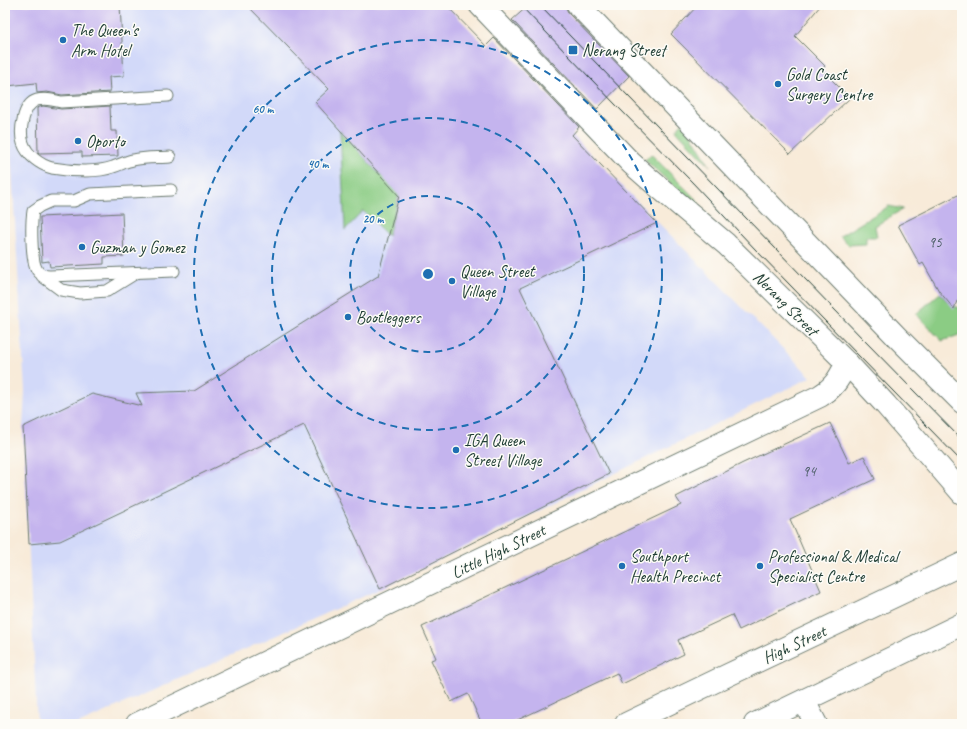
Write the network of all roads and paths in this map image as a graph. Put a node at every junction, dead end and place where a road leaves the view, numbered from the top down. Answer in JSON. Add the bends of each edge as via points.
{"nodes":[{"id":1,"x":480,"y":5,"type":"edge"},
{"id":2,"x":578,"y":5,"type":"edge"},
{"id":3,"x":168,"y":96,"type":"dead end"},
{"id":4,"x":170,"y":157,"type":"dead end"},
{"id":5,"x":171,"y":190,"type":"dead end"},
{"id":6,"x":174,"y":271,"type":"dead end"},
{"id":7,"x":136,"y":272,"type":"junction"},
{"id":8,"x":42,"y":276,"type":"junction"},
{"id":9,"x":847,"y":363,"type":"junction"},
{"id":10,"x":962,"y":402,"type":"edge"},
{"id":11,"x":962,"y":493,"type":"edge"},
{"id":12,"x":962,"y":564,"type":"edge"},
{"id":13,"x":962,"y":624,"type":"edge"},
{"id":14,"x":804,"y":701,"type":"junction"},
{"id":15,"x":137,"y":724,"type":"edge"},
{"id":16,"x":626,"y":724,"type":"edge"},
{"id":17,"x":755,"y":724,"type":"edge"},
{"id":18,"x":816,"y":724,"type":"edge"}],
"edges":[{"from":1,"to":9,"type":"main road","name":"Nerang Street","via":[[632,163],[726,244]]},
{"from":2,"to":10,"type":"main road"},
{"from":3,"to":4,"type":"lane","via":[[61,102],[36,100],[27,108],[22,128],[23,143],[30,155],[51,168],[95,170],[112,168],[132,160]]},
{"from":5,"to":8,"type":"lane","via":[[90,194],[74,201],[51,201],[40,206],[33,211],[31,222],[34,262]]},
{"from":6,"to":7,"type":"lane"},
{"from":7,"to":8,"type":"lane"},
{"from":7,"to":8,"type":"lane","via":[[107,291],[80,293],[61,290]]},
{"from":9,"to":11,"type":"main road","name":"Nerang Street"},
{"from":9,"to":15,"type":"main road","name":"Little High Street","via":[[834,386],[820,396]]},
{"from":12,"to":16,"type":"main road","name":"High Street"},
{"from":13,"to":14,"type":"main road"},
{"from":14,"to":17,"type":"main road"},
{"from":14,"to":18,"type":"main road"}]}
